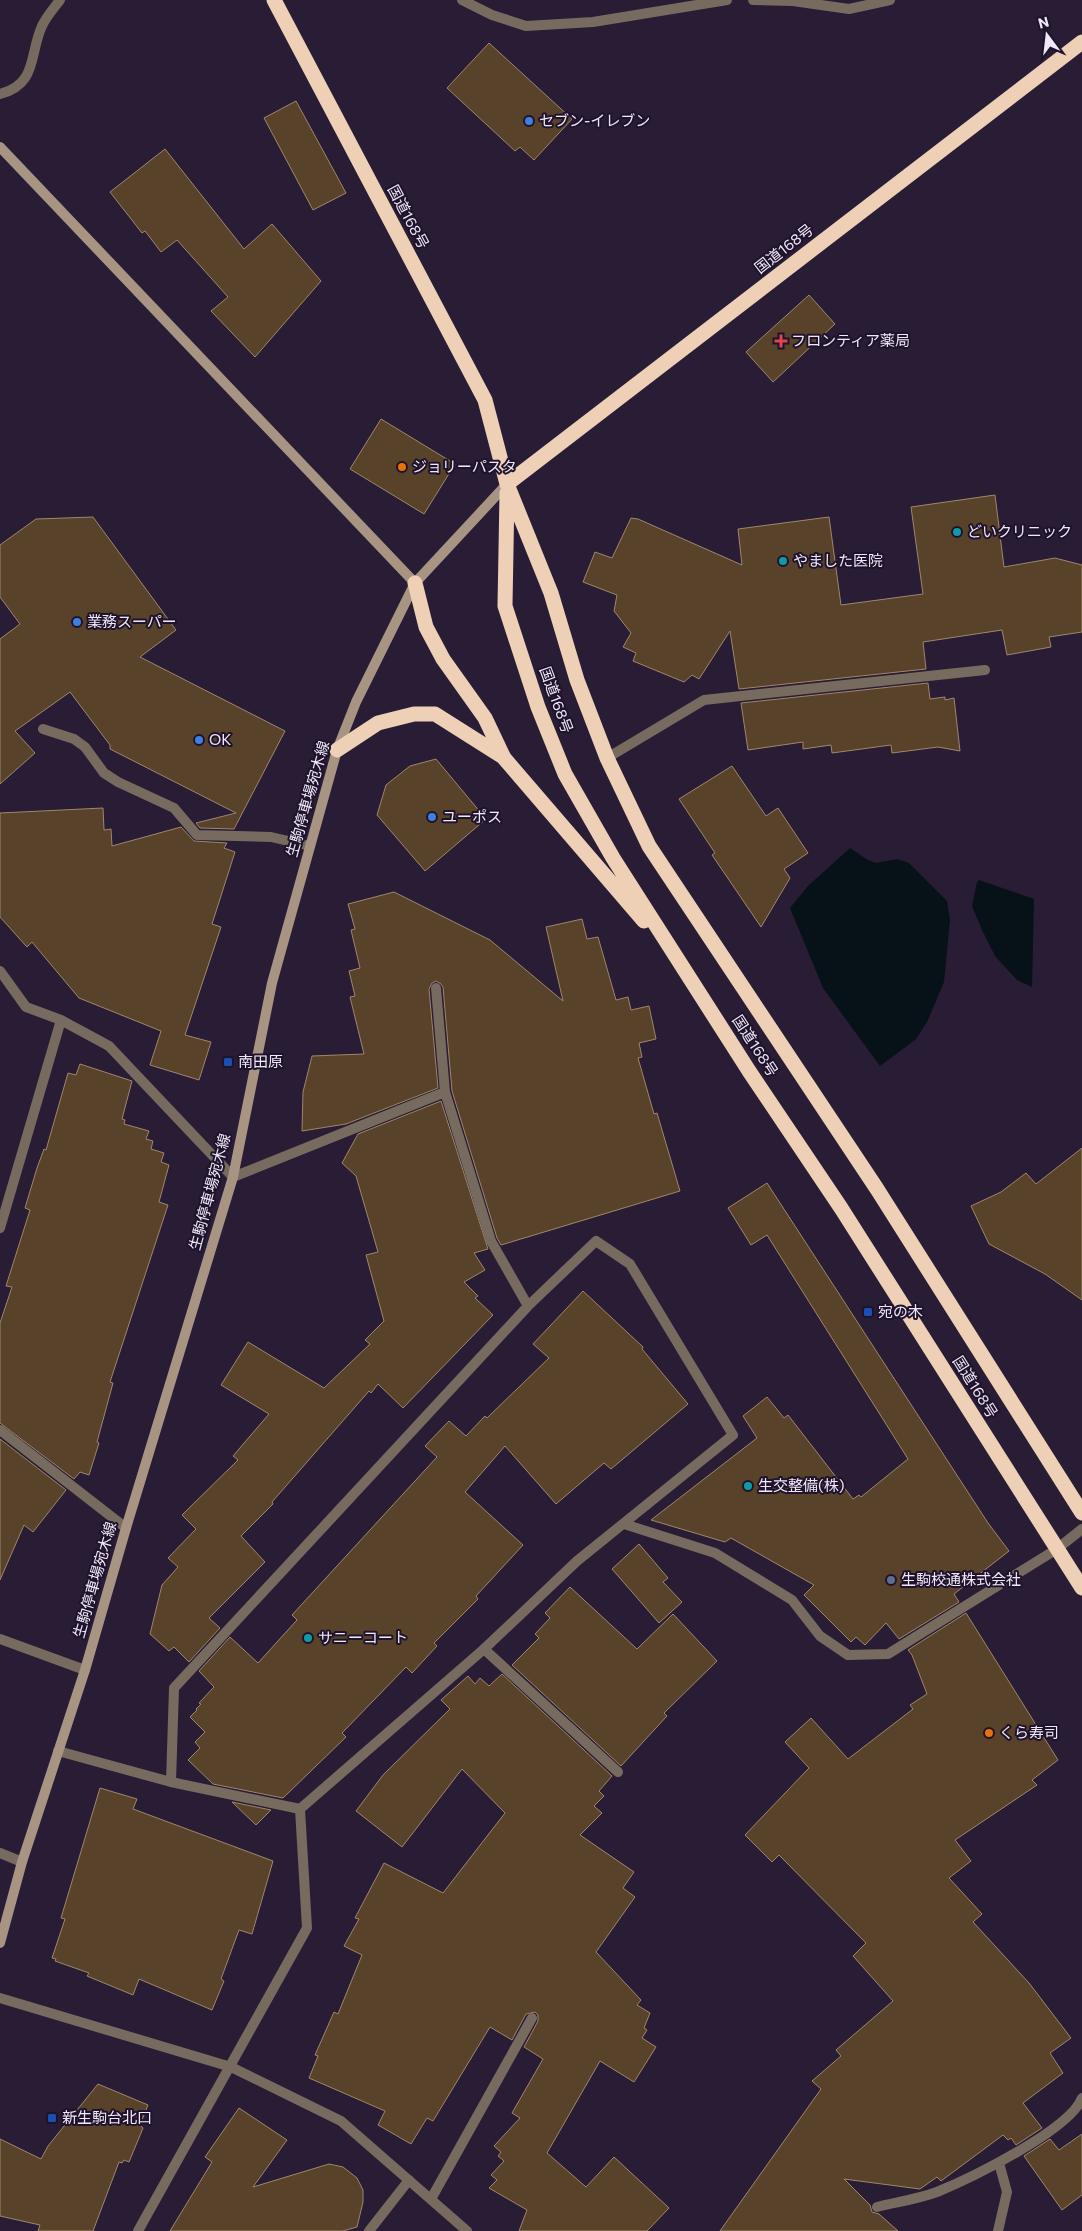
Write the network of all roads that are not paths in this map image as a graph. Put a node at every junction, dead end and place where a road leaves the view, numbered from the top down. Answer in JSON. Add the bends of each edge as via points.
{"nodes":[{"id":1,"x":60,"y":0,"type":"edge"},
{"id":2,"x":274,"y":0,"type":"edge"},
{"id":3,"x":462,"y":0,"type":"edge"},
{"id":4,"x":727,"y":0,"type":"edge"},
{"id":5,"x":753,"y":0,"type":"edge"},
{"id":6,"x":890,"y":0,"type":"edge"},
{"id":7,"x":1082,"y":42,"type":"edge"},
{"id":8,"x":0,"y":94,"type":"edge"},
{"id":9,"x":0,"y":147,"type":"edge"},
{"id":10,"x":507,"y":484,"type":"junction"},
{"id":11,"x":415,"y":583,"type":"junction"},
{"id":12,"x":985,"y":670,"type":"dead end"},
{"id":13,"x":43,"y":729,"type":"dead end"},
{"id":14,"x":337,"y":750,"type":"junction"},
{"id":15,"x":504,"y":758,"type":"junction"},
{"id":16,"x":607,"y":758,"type":"junction"},
{"id":17,"x":310,"y":846,"type":"junction"},
{"id":18,"x":681,"y":964,"type":"junction"},
{"id":19,"x":0,"y":971,"type":"edge"},
{"id":20,"x":436,"y":988,"type":"dead end"},
{"id":21,"x":62,"y":1020,"type":"junction"},
{"id":22,"x":445,"y":1092,"type":"junction"},
{"id":23,"x":233,"y":1177,"type":"junction"},
{"id":24,"x":0,"y":1228,"type":"edge"},
{"id":25,"x":528,"y":1306,"type":"junction"},
{"id":26,"x":0,"y":1430,"type":"edge"},
{"id":27,"x":1082,"y":1513,"type":"edge"},
{"id":28,"x":624,"y":1524,"type":"junction"},
{"id":29,"x":126,"y":1528,"type":"junction"},
{"id":30,"x":1082,"y":1529,"type":"edge"},
{"id":31,"x":1057,"y":1549,"type":"junction"},
{"id":32,"x":1082,"y":1588,"type":"edge"},
{"id":33,"x":0,"y":1639,"type":"edge"},
{"id":34,"x":484,"y":1649,"type":"junction"},
{"id":35,"x":85,"y":1670,"type":"junction"},
{"id":36,"x":58,"y":1751,"type":"junction"},
{"id":37,"x":618,"y":1772,"type":"dead end"},
{"id":38,"x":171,"y":1782,"type":"junction"},
{"id":39,"x":300,"y":1809,"type":"junction"},
{"id":40,"x":0,"y":1852,"type":"edge"},
{"id":41,"x":22,"y":1862,"type":"junction"},
{"id":42,"x":0,"y":1943,"type":"edge"},
{"id":43,"x":0,"y":1998,"type":"edge"},
{"id":44,"x":532,"y":2018,"type":"dead end"},
{"id":45,"x":230,"y":2067,"type":"junction"},
{"id":46,"x":1082,"y":2098,"type":"edge"},
{"id":47,"x":999,"y":2163,"type":"junction"},
{"id":48,"x":409,"y":2180,"type":"junction"},
{"id":49,"x":431,"y":2199,"type":"junction"},
{"id":50,"x":877,"y":2208,"type":"dead end"},
{"id":51,"x":138,"y":2231,"type":"edge"},
{"id":52,"x":369,"y":2231,"type":"edge"},
{"id":53,"x":467,"y":2231,"type":"edge"},
{"id":54,"x":998,"y":2231,"type":"edge"}],
"edges":[{"from":1,"to":8,"type":"street","via":[[42,26],[28,76],[8,92]]},
{"from":2,"to":10,"type":"highway","name":"国道168号","via":[[485,400]]},
{"from":3,"to":4,"type":"street","via":[[492,15],[526,26],[593,22]]},
{"from":5,"to":6,"type":"street","via":[[793,1],[850,9]]},
{"from":7,"to":10,"type":"highway","name":"国道168号"},
{"from":9,"to":11,"type":"main road"},
{"from":10,"to":11,"type":"main road","name":"生駒停車場宛木線"},
{"from":10,"to":16,"type":"highway","name":"国道168号","via":[[550,594],[577,680]]},
{"from":10,"to":18,"type":"highway","name":"国道168号","via":[[505,606],[538,707],[565,774],[613,858]]},
{"from":11,"to":14,"type":"main road","name":"生駒停車場宛木線","via":[[356,702]]},
{"from":11,"to":15,"type":"highway","via":[[426,627],[443,659],[485,718]]},
{"from":12,"to":16,"type":"street","via":[[704,700]]},
{"from":13,"to":17,"type":"street","via":[[85,746],[104,772],[174,808],[197,836],[271,837]]},
{"from":14,"to":15,"type":"highway","via":[[378,723],[414,714],[435,714]]},
{"from":14,"to":17,"type":"main road","name":"生駒停車場宛木線"},
{"from":15,"to":18,"type":"highway"},
{"from":16,"to":27,"type":"highway","name":"国道168号","via":[[649,846],[882,1197]]},
{"from":17,"to":23,"type":"main road","name":"生駒停車場宛木線","via":[[272,983]]},
{"from":18,"to":31,"type":"highway","name":"国道168号","via":[[841,1208]]},
{"from":19,"to":21,"type":"street","via":[[26,1007]]},
{"from":20,"to":22,"type":"street"},
{"from":21,"to":23,"type":"street","via":[[109,1046]]},
{"from":21,"to":24,"type":"street"},
{"from":22,"to":23,"type":"street"},
{"from":22,"to":25,"type":"street","via":[[491,1241]]},
{"from":23,"to":29,"type":"main road","name":"生駒停車場宛木線"},
{"from":25,"to":28,"type":"street","via":[[596,1242],[630,1264],[733,1435]]},
{"from":25,"to":38,"type":"street","via":[[174,1688]]},
{"from":26,"to":29,"type":"street"},
{"from":28,"to":31,"type":"street","via":[[715,1553],[792,1600],[820,1636],[848,1655],[888,1654]]},
{"from":28,"to":34,"type":"street","via":[[577,1561]]},
{"from":29,"to":35,"type":"main road","name":"生駒停車場宛木線"},
{"from":30,"to":31,"type":"street"},
{"from":31,"to":32,"type":"highway","name":"国道168号"},
{"from":33,"to":35,"type":"street"},
{"from":34,"to":37,"type":"street"},
{"from":34,"to":39,"type":"street"},
{"from":35,"to":36,"type":"main road","name":"生駒停車場宛木線"},
{"from":36,"to":38,"type":"street"},
{"from":36,"to":41,"type":"main road","name":"生駒停車場宛木線"},
{"from":38,"to":39,"type":"street"},
{"from":39,"to":45,"type":"street","via":[[306,1928]]},
{"from":40,"to":41,"type":"street"},
{"from":41,"to":42,"type":"main road","name":"生駒停車場宛木線"},
{"from":43,"to":45,"type":"street"},
{"from":44,"to":49,"type":"street"},
{"from":45,"to":48,"type":"street","via":[[341,2121]]},
{"from":45,"to":51,"type":"street"},
{"from":46,"to":47,"type":"street","via":[[1079,2105],[1056,2126]]},
{"from":47,"to":50,"type":"street","via":[[935,2193]]},
{"from":47,"to":54,"type":"street","via":[[1007,2192]]},
{"from":48,"to":49,"type":"street"},
{"from":48,"to":52,"type":"street"},
{"from":49,"to":53,"type":"street"}]}
